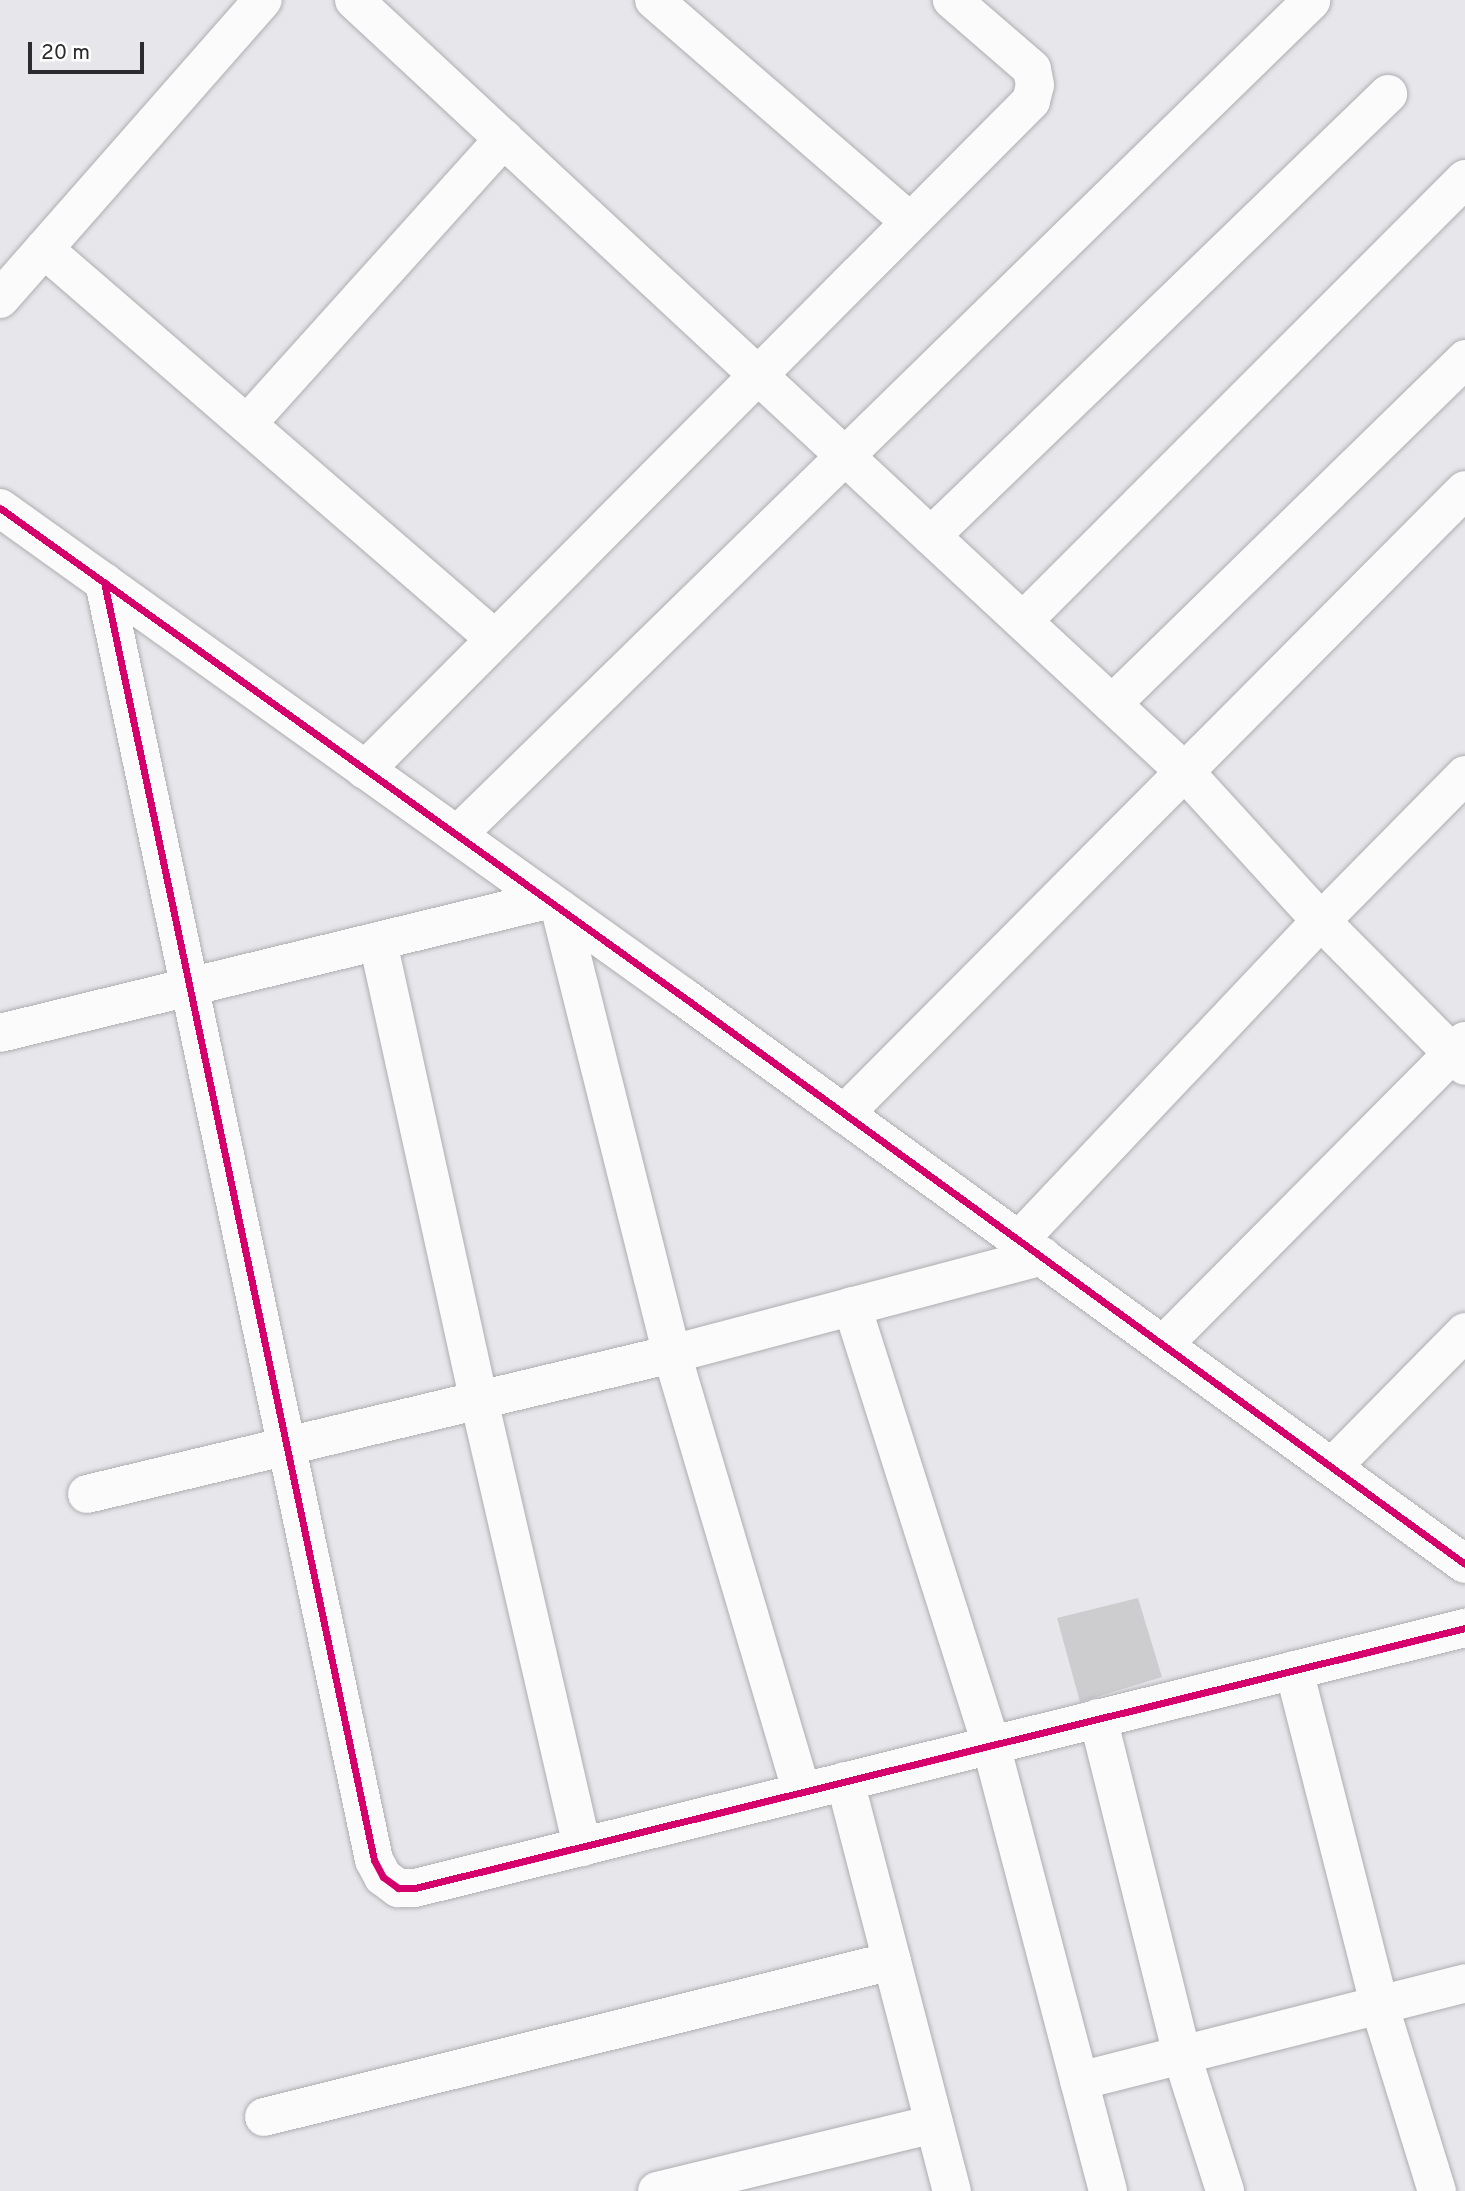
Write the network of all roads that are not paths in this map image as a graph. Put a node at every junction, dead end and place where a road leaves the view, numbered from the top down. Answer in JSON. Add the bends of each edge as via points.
{"nodes":[{"id":1,"x":263,"y":0,"type":"edge"},
{"id":2,"x":354,"y":0,"type":"edge"},
{"id":3,"x":654,"y":0,"type":"edge"},
{"id":4,"x":952,"y":0,"type":"edge"},
{"id":5,"x":1311,"y":1,"type":"edge"},
{"id":6,"x":1388,"y":94,"type":"dead end"},
{"id":7,"x":504,"y":139,"type":"junction"},
{"id":8,"x":1465,"y":179,"type":"edge"},
{"id":9,"x":909,"y":221,"type":"junction"},
{"id":10,"x":44,"y":249,"type":"junction"},
{"id":11,"x":0,"y":299,"type":"edge"},
{"id":12,"x":1465,"y":359,"type":"edge"},
{"id":13,"x":758,"y":375,"type":"junction"},
{"id":14,"x":247,"y":424,"type":"junction"},
{"id":15,"x":845,"y":456,"type":"junction"},
{"id":16,"x":1465,"y":490,"type":"edge"},
{"id":17,"x":0,"y":508,"type":"edge"},
{"id":18,"x":931,"y":536,"type":"junction"},
{"id":19,"x":104,"y":582,"type":"junction"},
{"id":20,"x":1023,"y":621,"type":"junction"},
{"id":21,"x":495,"y":639,"type":"junction"},
{"id":22,"x":1112,"y":704,"type":"junction"},
{"id":23,"x":365,"y":770,"type":"junction"},
{"id":24,"x":1185,"y":772,"type":"junction"},
{"id":25,"x":1465,"y":775,"type":"edge"},
{"id":26,"x":457,"y":835,"type":"junction"},
{"id":27,"x":554,"y":905,"type":"junction"},
{"id":28,"x":1321,"y":921,"type":"junction"},
{"id":29,"x":378,"y":942,"type":"junction"},
{"id":30,"x":192,"y":988,"type":"junction"},
{"id":31,"x":0,"y":1033,"type":"edge"},
{"id":32,"x":1461,"y":1053,"type":"edge"},
{"id":33,"x":844,"y":1114,"type":"junction"},
{"id":34,"x":1030,"y":1248,"type":"junction"},
{"id":35,"x":852,"y":1306,"type":"junction"},
{"id":36,"x":1465,"y":1332,"type":"edge"},
{"id":37,"x":1164,"y":1344,"type":"junction"},
{"id":38,"x":672,"y":1354,"type":"junction"},
{"id":39,"x":479,"y":1400,"type":"junction"},
{"id":40,"x":286,"y":1447,"type":"junction"},
{"id":41,"x":1333,"y":1466,"type":"junction"},
{"id":42,"x":87,"y":1494,"type":"dead end"},
{"id":43,"x":1465,"y":1564,"type":"edge"},
{"id":44,"x":1465,"y":1628,"type":"edge"},
{"id":45,"x":1294,"y":1670,"type":"junction"},
{"id":46,"x":1098,"y":1718,"type":"junction"},
{"id":47,"x":991,"y":1745,"type":"junction"},
{"id":48,"x":845,"y":1781,"type":"junction"},
{"id":49,"x":802,"y":1792,"type":"junction"},
{"id":50,"x":582,"y":1847,"type":"junction"},
{"id":51,"x":892,"y":1961,"type":"junction"},
{"id":52,"x":1465,"y":1983,"type":"edge"},
{"id":53,"x":1380,"y":2004,"type":"junction"},
{"id":54,"x":1182,"y":2056,"type":"junction"},
{"id":55,"x":1079,"y":2081,"type":"junction"},
{"id":56,"x":264,"y":2118,"type":"dead end"},
{"id":57,"x":934,"y":2124,"type":"junction"},
{"id":58,"x":657,"y":2191,"type":"edge"},
{"id":59,"x":952,"y":2191,"type":"edge"},
{"id":60,"x":1108,"y":2191,"type":"edge"},
{"id":61,"x":1225,"y":2191,"type":"edge"},
{"id":62,"x":1437,"y":2191,"type":"edge"}],
"edges":[{"from":1,"to":10,"type":"street"},
{"from":2,"to":7,"type":"street"},
{"from":3,"to":9,"type":"street"},
{"from":4,"to":9,"type":"street","via":[[1032,69],[1035,85],[1031,101]]},
{"from":5,"to":15,"type":"street"},
{"from":6,"to":18,"type":"street"},
{"from":7,"to":13,"type":"street"},
{"from":7,"to":14,"type":"street"},
{"from":8,"to":20,"type":"street"},
{"from":9,"to":13,"type":"street"},
{"from":10,"to":11,"type":"street"},
{"from":10,"to":14,"type":"street"},
{"from":12,"to":22,"type":"street"},
{"from":13,"to":15,"type":"street"},
{"from":13,"to":21,"type":"street"},
{"from":14,"to":21,"type":"street"},
{"from":15,"to":18,"type":"street"},
{"from":15,"to":26,"type":"street"},
{"from":16,"to":24,"type":"street"},
{"from":17,"to":19,"type":"street"},
{"from":18,"to":20,"type":"street"},
{"from":19,"to":23,"type":"street"},
{"from":19,"to":30,"type":"street"},
{"from":20,"to":22,"type":"street"},
{"from":21,"to":23,"type":"street"},
{"from":22,"to":24,"type":"street"},
{"from":23,"to":26,"type":"street"},
{"from":24,"to":28,"type":"street"},
{"from":24,"to":33,"type":"street"},
{"from":25,"to":28,"type":"street"},
{"from":26,"to":27,"type":"street"},
{"from":27,"to":29,"type":"street"},
{"from":27,"to":33,"type":"street"},
{"from":27,"to":38,"type":"street"},
{"from":28,"to":32,"type":"street"},
{"from":28,"to":34,"type":"street"},
{"from":29,"to":30,"type":"street"},
{"from":29,"to":39,"type":"street"},
{"from":30,"to":31,"type":"street"},
{"from":30,"to":40,"type":"street"},
{"from":32,"to":37,"type":"street"},
{"from":33,"to":34,"type":"street"},
{"from":34,"to":35,"type":"street"},
{"from":34,"to":37,"type":"street"},
{"from":35,"to":38,"type":"street"},
{"from":35,"to":47,"type":"street"},
{"from":36,"to":41,"type":"street"},
{"from":37,"to":41,"type":"street"},
{"from":38,"to":39,"type":"street"},
{"from":38,"to":49,"type":"street"},
{"from":39,"to":40,"type":"street"},
{"from":39,"to":50,"type":"street"},
{"from":40,"to":42,"type":"street"},
{"from":40,"to":50,"type":"street","via":[[374,1860],[383,1877],[398,1888],[415,1888]]},
{"from":41,"to":43,"type":"street"},
{"from":44,"to":45,"type":"street"},
{"from":45,"to":46,"type":"street"},
{"from":45,"to":53,"type":"street"},
{"from":46,"to":47,"type":"street"},
{"from":46,"to":54,"type":"street"},
{"from":47,"to":48,"type":"street"},
{"from":47,"to":55,"type":"street"},
{"from":48,"to":49,"type":"street"},
{"from":48,"to":51,"type":"street"},
{"from":49,"to":50,"type":"street"},
{"from":51,"to":56,"type":"street"},
{"from":51,"to":57,"type":"street"},
{"from":52,"to":53,"type":"street"},
{"from":53,"to":54,"type":"street"},
{"from":53,"to":62,"type":"street"},
{"from":54,"to":55,"type":"street"},
{"from":54,"to":61,"type":"street"},
{"from":55,"to":60,"type":"street"},
{"from":57,"to":58,"type":"street"},
{"from":57,"to":59,"type":"street"}]}
